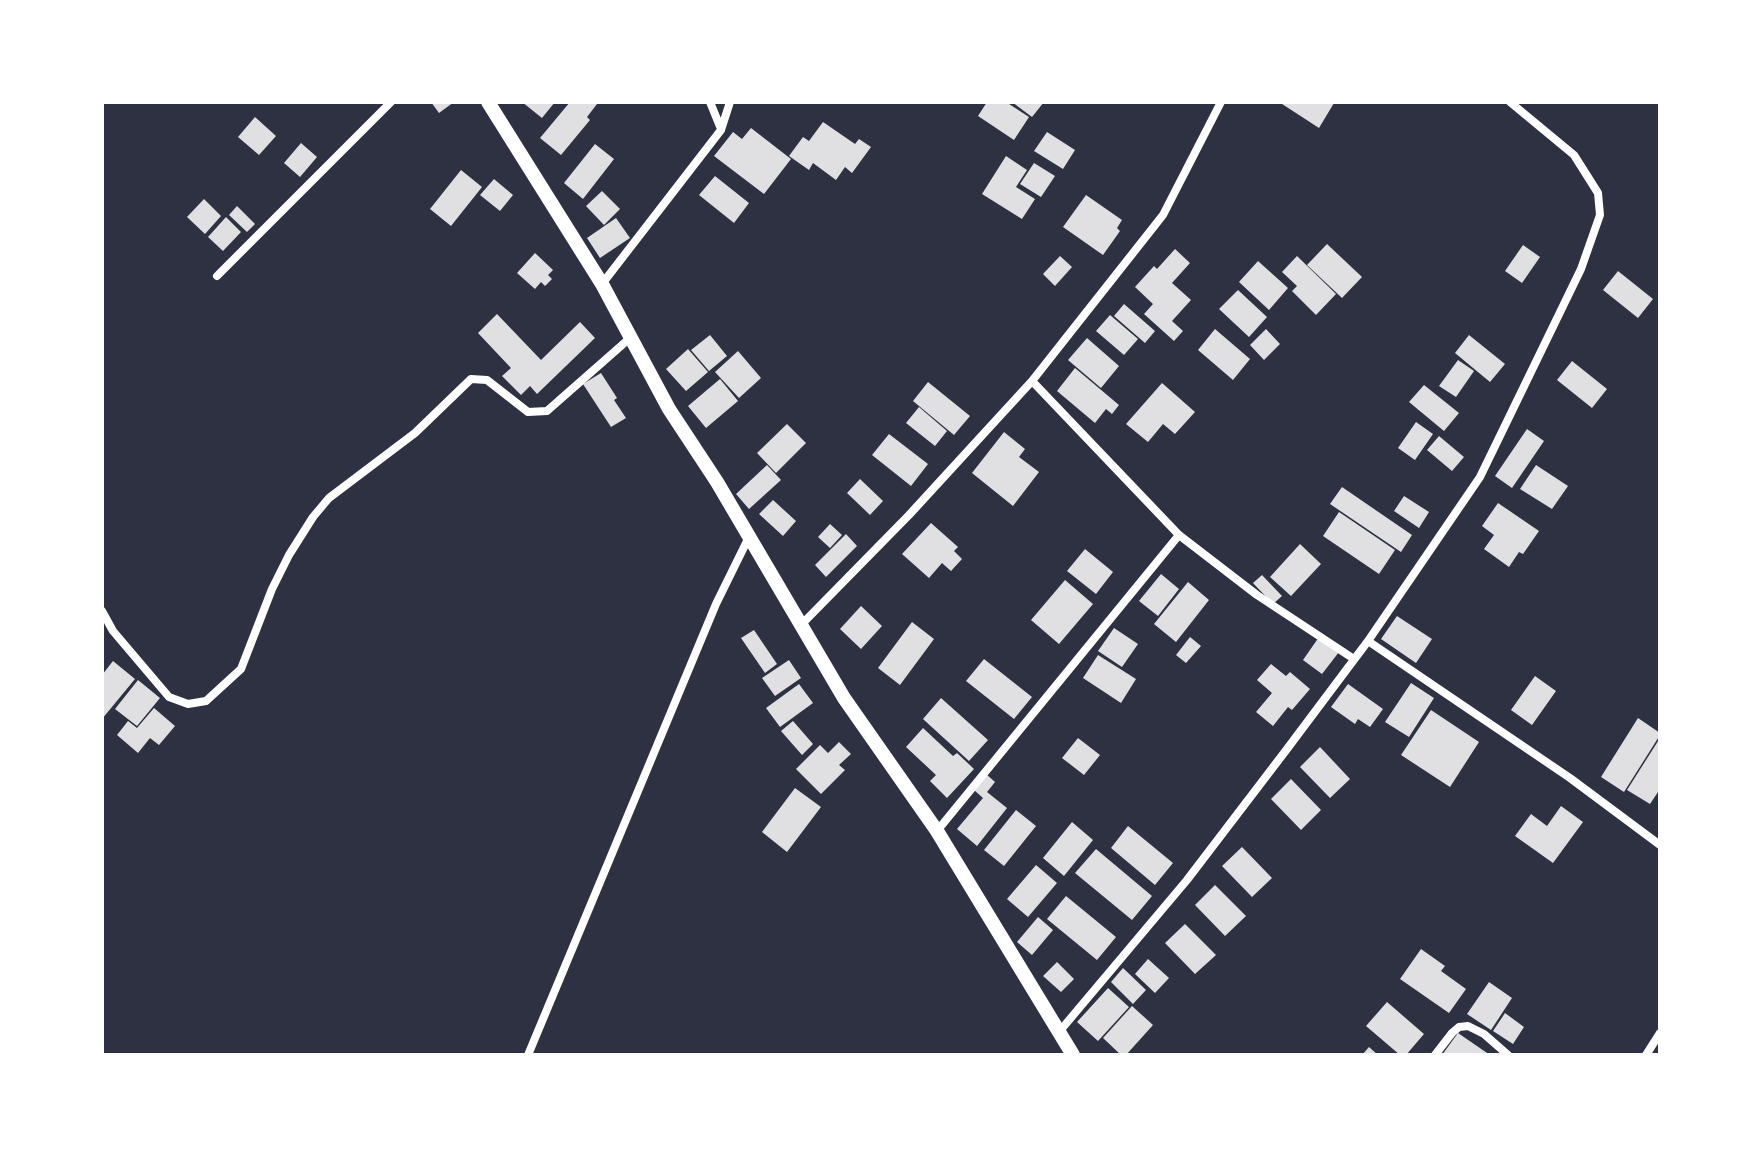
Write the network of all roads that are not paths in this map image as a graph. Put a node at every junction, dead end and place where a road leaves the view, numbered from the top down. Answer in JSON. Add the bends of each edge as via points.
{"nodes":[{"id":1,"x":391,"y":102,"type":"edge"},
{"id":2,"x":488,"y":102,"type":"edge"},
{"id":3,"x":710,"y":102,"type":"edge"},
{"id":4,"x":730,"y":102,"type":"edge"},
{"id":5,"x":1221,"y":102,"type":"edge"},
{"id":6,"x":1510,"y":102,"type":"edge"},
{"id":7,"x":721,"y":130,"type":"junction"},
{"id":8,"x":217,"y":276,"type":"dead end"},
{"id":9,"x":602,"y":284,"type":"junction"},
{"id":10,"x":630,"y":338,"type":"junction"},
{"id":11,"x":1032,"y":381,"type":"junction"},
{"id":12,"x":1179,"y":535,"type":"junction"},
{"id":13,"x":748,"y":539,"type":"junction"},
{"id":14,"x":102,"y":611,"type":"edge"},
{"id":15,"x":802,"y":624,"type":"junction"},
{"id":16,"x":1368,"y":641,"type":"junction"},
{"id":17,"x":1354,"y":659,"type":"junction"},
{"id":18,"x":937,"y":831,"type":"junction"},
{"id":19,"x":1660,"y":845,"type":"edge"},
{"id":20,"x":1059,"y":1032,"type":"junction"},
{"id":21,"x":1660,"y":1033,"type":"edge"},
{"id":22,"x":528,"y":1055,"type":"edge"},
{"id":23,"x":1073,"y":1055,"type":"edge"},
{"id":24,"x":1435,"y":1055,"type":"edge"},
{"id":25,"x":1508,"y":1055,"type":"edge"},
{"id":26,"x":1646,"y":1055,"type":"edge"}],
"edges":[{"from":1,"to":8,"type":"street"},
{"from":2,"to":9,"type":"street"},
{"from":3,"to":7,"type":"street"},
{"from":4,"to":7,"type":"street"},
{"from":5,"to":11,"type":"street","via":[[1163,215]]},
{"from":6,"to":16,"type":"street","via":[[1574,155],[1598,193],[1600,215],[1581,269],[1480,477]]},
{"from":7,"to":9,"type":"street"},
{"from":9,"to":10,"type":"street"},
{"from":10,"to":13,"type":"street"},
{"from":10,"to":14,"type":"street","via":[[547,411],[528,412],[487,380],[471,379],[415,433],[329,498],[289,555],[241,669],[206,701],[188,704],[169,697]]},
{"from":11,"to":12,"type":"street"},
{"from":11,"to":15,"type":"street"},
{"from":12,"to":17,"type":"street"},
{"from":12,"to":18,"type":"street"},
{"from":13,"to":15,"type":"street"},
{"from":13,"to":22,"type":"street"},
{"from":15,"to":18,"type":"street","via":[[844,698]]},
{"from":16,"to":17,"type":"street"},
{"from":16,"to":19,"type":"street"},
{"from":17,"to":20,"type":"street","via":[[1187,880]]},
{"from":18,"to":20,"type":"street"},
{"from":20,"to":23,"type":"street"},
{"from":21,"to":26,"type":"street"},
{"from":24,"to":25,"type":"street","via":[[1452,1033],[1468,1026]]}]}
